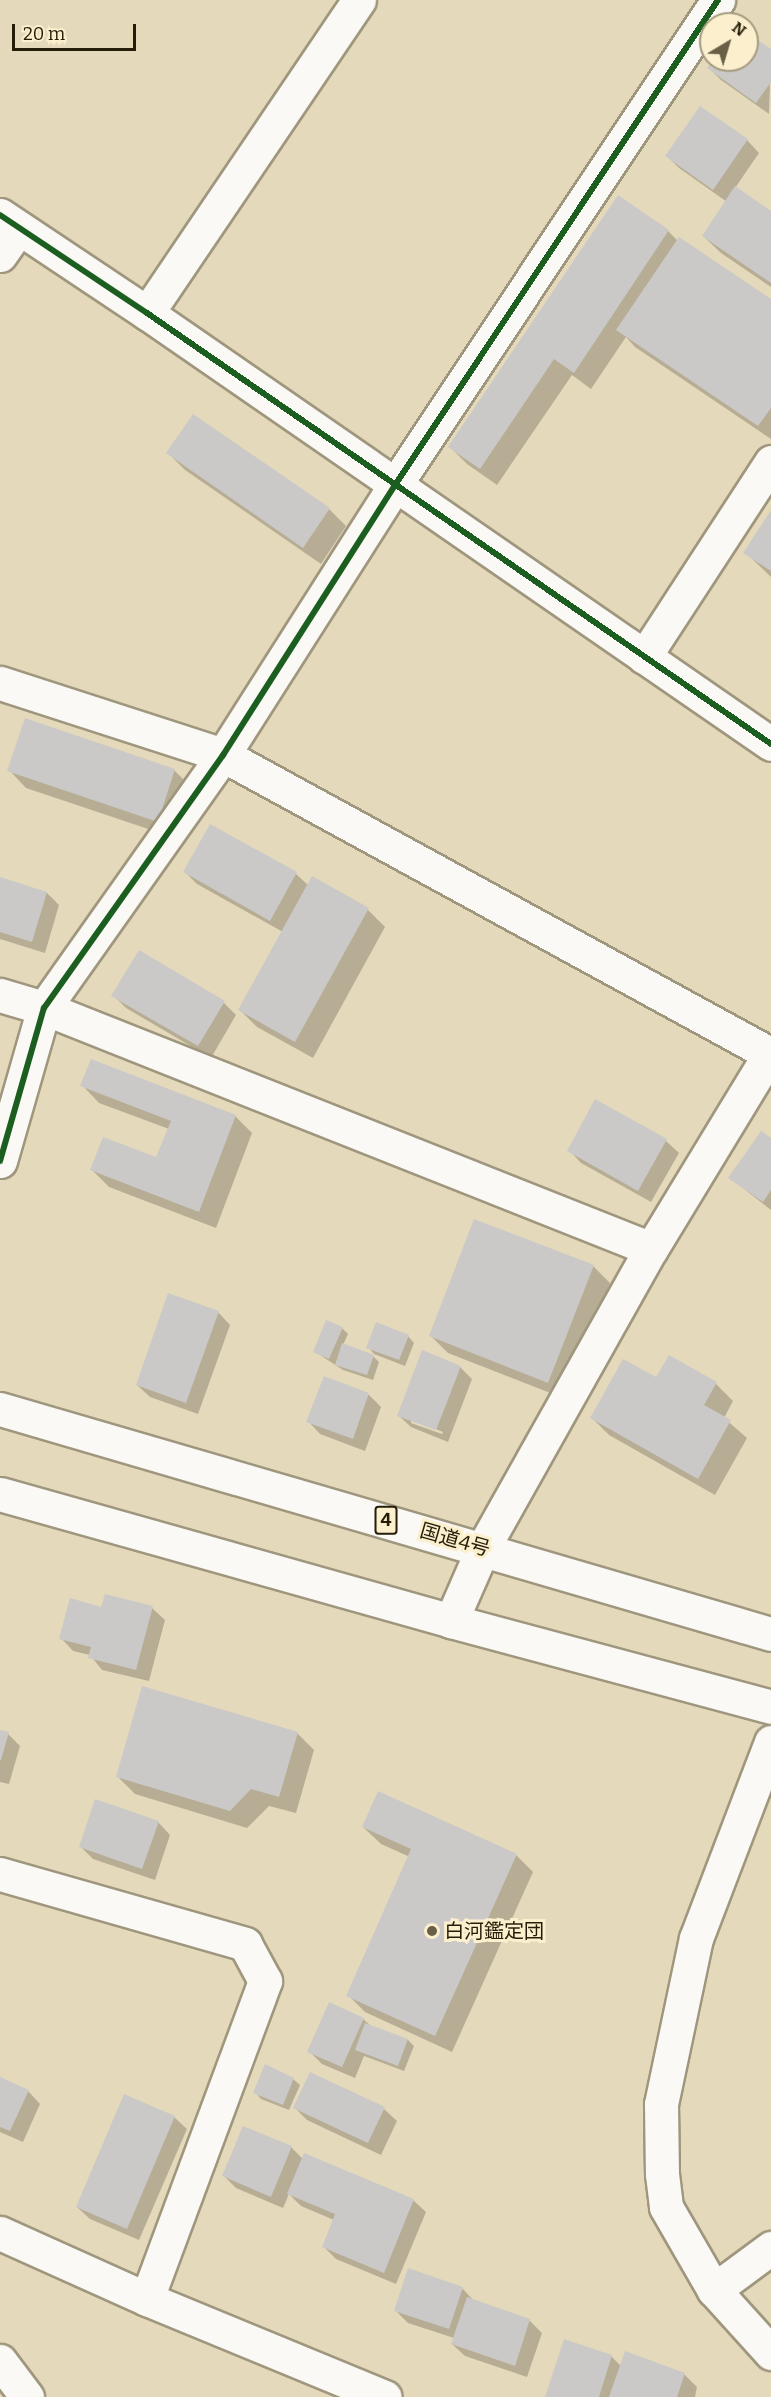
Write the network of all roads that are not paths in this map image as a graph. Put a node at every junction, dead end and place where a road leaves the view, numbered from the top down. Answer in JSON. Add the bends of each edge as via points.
{"nodes":[{"id":1,"x":359,"y":0,"type":"edge"},
{"id":2,"x":718,"y":0,"type":"edge"},
{"id":3,"x":10,"y":222,"type":"edge"},
{"id":4,"x":0,"y":255,"type":"edge"},
{"id":5,"x":147,"y":313,"type":"junction"},
{"id":6,"x":771,"y":462,"type":"edge"},
{"id":7,"x":394,"y":485,"type":"junction"},
{"id":8,"x":644,"y":657,"type":"junction"},
{"id":9,"x":0,"y":683,"type":"edge"},
{"id":10,"x":771,"y":744,"type":"edge"},
{"id":11,"x":223,"y":755,"type":"junction"},
{"id":12,"x":0,"y":995,"type":"edge"},
{"id":13,"x":44,"y":1008,"type":"junction"},
{"id":14,"x":770,"y":1053,"type":"edge"},
{"id":15,"x":0,"y":1161,"type":"edge"},
{"id":16,"x":651,"y":1249,"type":"junction"},
{"id":17,"x":0,"y":1408,"type":"edge"},
{"id":18,"x":0,"y":1494,"type":"edge"},
{"id":19,"x":483,"y":1548,"type":"junction"},
{"id":20,"x":451,"y":1622,"type":"junction"},
{"id":21,"x":771,"y":1634,"type":"edge"},
{"id":22,"x":771,"y":1707,"type":"edge"},
{"id":23,"x":771,"y":1742,"type":"edge"},
{"id":24,"x":0,"y":1874,"type":"edge"},
{"id":25,"x":0,"y":2233,"type":"edge"},
{"id":26,"x":771,"y":2248,"type":"edge"},
{"id":27,"x":714,"y":2290,"type":"junction"},
{"id":28,"x":147,"y":2299,"type":"junction"},
{"id":29,"x":771,"y":2353,"type":"edge"},
{"id":30,"x":0,"y":2361,"type":"edge"},
{"id":31,"x":27,"y":2397,"type":"edge"},
{"id":32,"x":385,"y":2397,"type":"edge"}],
"edges":[{"from":1,"to":5,"type":"main road"},
{"from":2,"to":7,"type":"main road"},
{"from":3,"to":4,"type":"main road"},
{"from":3,"to":5,"type":"main road"},
{"from":5,"to":7,"type":"main road"},
{"from":6,"to":8,"type":"main road"},
{"from":7,"to":8,"type":"main road"},
{"from":7,"to":11,"type":"main road"},
{"from":8,"to":10,"type":"main road"},
{"from":9,"to":11,"type":"main road"},
{"from":11,"to":13,"type":"main road"},
{"from":11,"to":14,"type":"main road"},
{"from":12,"to":13,"type":"main road"},
{"from":13,"to":15,"type":"main road"},
{"from":13,"to":16,"type":"main road"},
{"from":14,"to":16,"type":"main road"},
{"from":16,"to":19,"type":"main road"},
{"from":17,"to":19,"type":"main road","name":"国道4号","number":"4"},
{"from":18,"to":20,"type":"main road"},
{"from":19,"to":20,"type":"main road"},
{"from":19,"to":21,"type":"main road","name":"国道4号","number":"4"},
{"from":20,"to":22,"type":"main road"},
{"from":23,"to":27,"type":"main road","via":[[696,1938],[662,2104],[666,2207]]},
{"from":24,"to":28,"type":"main road","via":[[246,1944],[265,1981]]},
{"from":25,"to":28,"type":"main road"},
{"from":26,"to":27,"type":"main road"},
{"from":27,"to":29,"type":"main road"},
{"from":28,"to":32,"type":"main road"},
{"from":30,"to":31,"type":"main road"}]}
